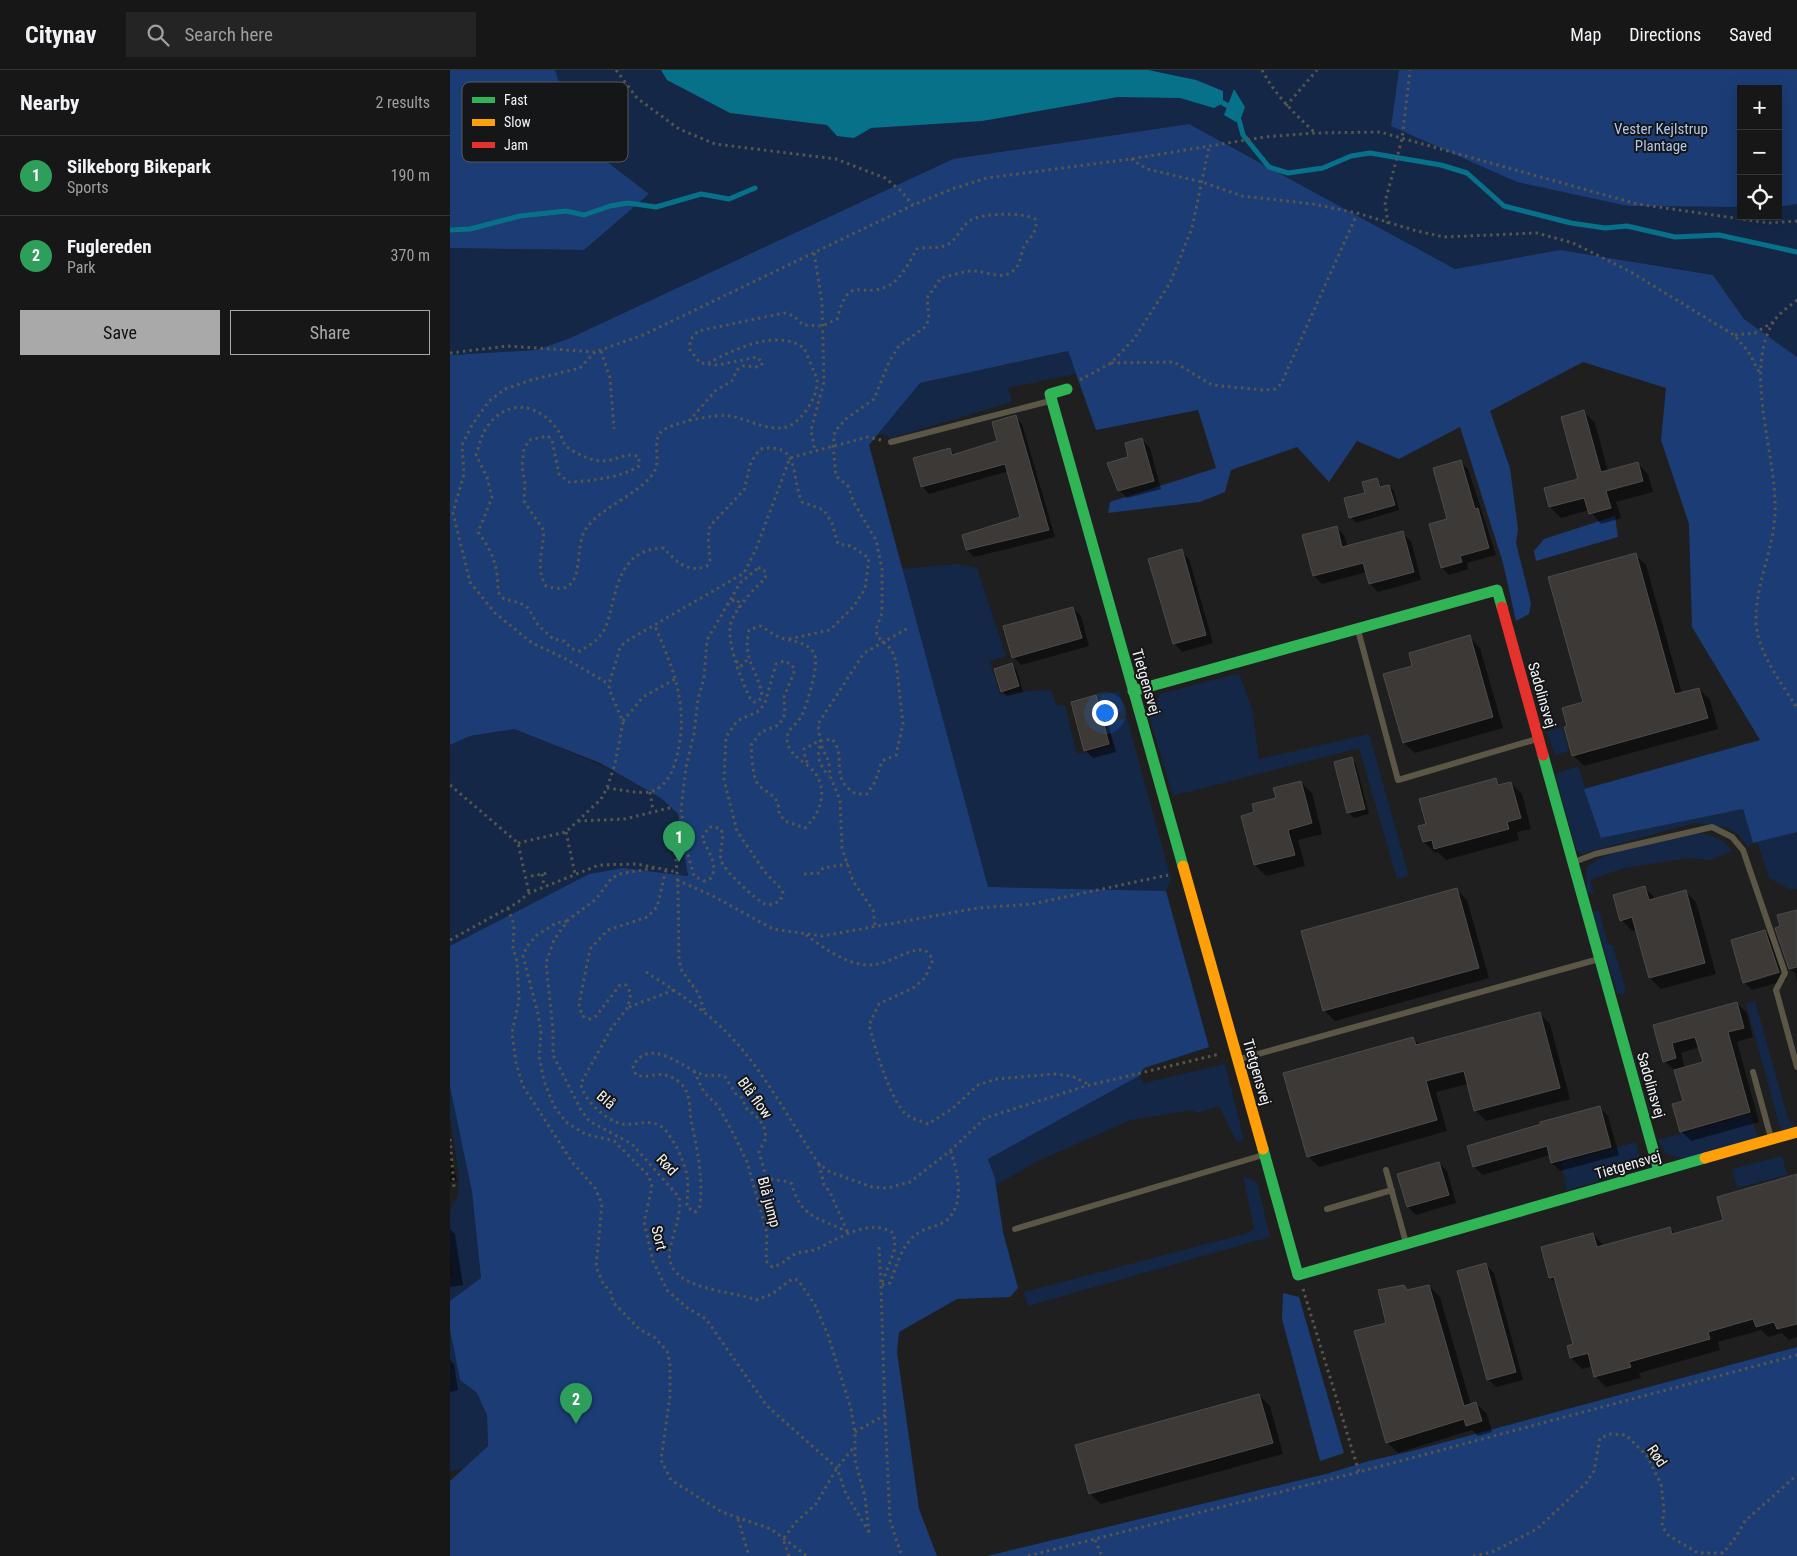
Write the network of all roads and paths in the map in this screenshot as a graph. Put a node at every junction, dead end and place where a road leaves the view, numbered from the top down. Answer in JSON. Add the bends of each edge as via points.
{"nodes":[{"id":1,"x":616,"y":70,"type":"edge"},
{"id":2,"x":1262,"y":70,"type":"edge"},
{"id":3,"x":1317,"y":70,"type":"edge"},
{"id":4,"x":1410,"y":70,"type":"edge"},
{"id":5,"x":625,"y":82,"type":"edge"},
{"id":6,"x":628,"y":86,"type":"edge"},
{"id":7,"x":1286,"y":106,"type":"junction"},
{"id":8,"x":1315,"y":133,"type":"junction"},
{"id":9,"x":1402,"y":139,"type":"junction"},
{"id":10,"x":1209,"y":147,"type":"junction"},
{"id":11,"x":1131,"y":159,"type":"junction"},
{"id":12,"x":1202,"y":182,"type":"junction"},
{"id":13,"x":913,"y":205,"type":"junction"},
{"id":14,"x":1357,"y":213,"type":"junction"},
{"id":15,"x":1797,"y":221,"type":"edge"},
{"id":16,"x":1388,"y":224,"type":"junction"},
{"id":17,"x":814,"y":253,"type":"junction"},
{"id":18,"x":1797,"y":300,"type":"edge"},
{"id":19,"x":1775,"y":320,"type":"junction"},
{"id":20,"x":1734,"y":335,"type":"junction"},
{"id":21,"x":601,"y":351,"type":"junction"},
{"id":22,"x":595,"y":352,"type":"junction"},
{"id":23,"x":450,"y":353,"type":"edge"},
{"id":24,"x":1111,"y":363,"type":"junction"},
{"id":25,"x":1759,"y":372,"type":"junction"},
{"id":26,"x":1067,"y":389,"type":"joint"},
{"id":27,"x":1052,"y":401,"type":"junction"},
{"id":28,"x":688,"y":422,"type":"junction"},
{"id":29,"x":614,"y":429,"type":"dead end"},
{"id":30,"x":891,"y":442,"type":"joint"},
{"id":31,"x":815,"y":451,"type":"junction"},
{"id":32,"x":790,"y":458,"type":"junction"},
{"id":33,"x":724,"y":607,"type":"junction"},
{"id":34,"x":739,"y":609,"type":"junction"},
{"id":35,"x":654,"y":626,"type":"junction"},
{"id":36,"x":908,"y":628,"type":"dead end"},
{"id":37,"x":1358,"y":629,"type":"junction"},
{"id":38,"x":789,"y":639,"type":"junction"},
{"id":39,"x":749,"y":658,"type":"junction"},
{"id":40,"x":736,"y":660,"type":"junction"},
{"id":41,"x":675,"y":679,"type":"junction"},
{"id":42,"x":609,"y":684,"type":"junction"},
{"id":43,"x":1133,"y":691,"type":"junction"},
{"id":44,"x":1797,"y":708,"type":"edge"},
{"id":45,"x":622,"y":722,"type":"junction"},
{"id":46,"x":1539,"y":739,"type":"junction"},
{"id":47,"x":821,"y":745,"type":"junction"},
{"id":48,"x":830,"y":776,"type":"junction"},
{"id":49,"x":450,"y":785,"type":"edge"},
{"id":50,"x":607,"y":788,"type":"junction"},
{"id":51,"x":650,"y":792,"type":"junction"},
{"id":52,"x":673,"y":807,"type":"dead end"},
{"id":53,"x":654,"y":811,"type":"junction"},
{"id":54,"x":577,"y":821,"type":"junction"},
{"id":55,"x":566,"y":832,"type":"junction"},
{"id":56,"x":685,"y":838,"type":"junction"},
{"id":57,"x":518,"y":842,"type":"junction"},
{"id":58,"x":1573,"y":862,"type":"junction"},
{"id":59,"x":848,"y":864,"type":"junction"},
{"id":60,"x":654,"y":868,"type":"junction"},
{"id":61,"x":666,"y":870,"type":"junction"},
{"id":62,"x":677,"y":872,"type":"junction"},
{"id":63,"x":1184,"y":872,"type":"junction"},
{"id":64,"x":542,"y":873,"type":"junction"},
{"id":65,"x":548,"y":873,"type":"dead end"},
{"id":66,"x":575,"y":874,"type":"junction"},
{"id":67,"x":804,"y":874,"type":"dead end"},
{"id":68,"x":531,"y":876,"type":"dead end"},
{"id":69,"x":677,"y":880,"type":"junction"},
{"id":70,"x":544,"y":886,"type":"junction"},
{"id":71,"x":529,"y":893,"type":"junction"},
{"id":72,"x":508,"y":908,"type":"junction"},
{"id":73,"x":568,"y":920,"type":"junction"},
{"id":74,"x":875,"y":925,"type":"junction"},
{"id":75,"x":806,"y":934,"type":"junction"},
{"id":76,"x":450,"y":940,"type":"edge"},
{"id":77,"x":1600,"y":959,"type":"junction"},
{"id":78,"x":646,"y":972,"type":"dead end"},
{"id":79,"x":674,"y":990,"type":"junction"},
{"id":80,"x":628,"y":1008,"type":"junction"},
{"id":81,"x":706,"y":1013,"type":"junction"},
{"id":82,"x":1236,"y":1055,"type":"junction"},
{"id":83,"x":1797,"y":1067,"type":"edge"},
{"id":84,"x":694,"y":1071,"type":"junction"},
{"id":85,"x":1753,"y":1072,"type":"dead end"},
{"id":86,"x":1090,"y":1085,"type":"dead end"},
{"id":87,"x":1797,"y":1132,"type":"edge"},
{"id":88,"x":450,"y":1139,"type":"edge"},
{"id":89,"x":1772,"y":1139,"type":"junction"},
{"id":90,"x":950,"y":1151,"type":"junction"},
{"id":91,"x":1264,"y":1154,"type":"junction"},
{"id":92,"x":819,"y":1164,"type":"junction"},
{"id":93,"x":1386,"y":1170,"type":"dead end"},
{"id":94,"x":1659,"y":1171,"type":"junction"},
{"id":95,"x":454,"y":1187,"type":"dead end"},
{"id":96,"x":1392,"y":1190,"type":"junction"},
{"id":97,"x":1327,"y":1209,"type":"dead end"},
{"id":98,"x":1015,"y":1229,"type":"dead end"},
{"id":99,"x":848,"y":1232,"type":"junction"},
{"id":100,"x":1406,"y":1244,"type":"junction"},
{"id":101,"x":879,"y":1247,"type":"dead end"},
{"id":102,"x":1298,"y":1276,"type":"junction"},
{"id":103,"x":881,"y":1285,"type":"junction"},
{"id":104,"x":1797,"y":1355,"type":"edge"},
{"id":105,"x":885,"y":1415,"type":"junction"},
{"id":106,"x":854,"y":1432,"type":"junction"},
{"id":107,"x":855,"y":1446,"type":"junction"},
{"id":108,"x":837,"y":1468,"type":"junction"},
{"id":109,"x":1359,"y":1472,"type":"junction"},
{"id":110,"x":1797,"y":1475,"type":"edge"},
{"id":111,"x":737,"y":1518,"type":"junction"},
{"id":112,"x":783,"y":1539,"type":"junction"},
{"id":113,"x":1095,"y":1540,"type":"junction"},
{"id":114,"x":749,"y":1556,"type":"edge"},
{"id":115,"x":789,"y":1556,"type":"edge"},
{"id":116,"x":807,"y":1556,"type":"edge"},
{"id":117,"x":904,"y":1556,"type":"edge"},
{"id":118,"x":1028,"y":1556,"type":"edge"},
{"id":119,"x":1102,"y":1556,"type":"edge"},
{"id":120,"x":1473,"y":1556,"type":"edge"}],
"edges":[{"from":1,"to":5,"type":"path"},
{"from":2,"to":7,"type":"path"},
{"from":3,"to":7,"type":"path"},
{"from":4,"to":9,"type":"path"},
{"from":6,"to":13,"type":"path","via":[[637,98],[679,129],[715,144],[854,165],[885,178]]},
{"from":7,"to":8,"type":"path"},
{"from":8,"to":9,"type":"path","via":[[1380,132]]},
{"from":8,"to":10,"type":"path","via":[[1264,137]]},
{"from":9,"to":15,"type":"path","via":[[1637,204],[1769,223]]},
{"from":9,"to":16,"type":"path","via":[[1385,202]]},
{"from":10,"to":11,"type":"path"},
{"from":10,"to":12,"type":"path"},
{"from":11,"to":12,"type":"path","via":[[1147,169]]},
{"from":11,"to":13,"type":"path","via":[[987,178]]},
{"from":12,"to":14,"type":"path","via":[[1242,196]]},
{"from":12,"to":24,"type":"path","via":[[1192,228],[1170,283],[1134,338]]},
{"from":13,"to":17,"type":"path"},
{"from":14,"to":16,"type":"path"},
{"from":14,"to":24,"type":"path","via":[[1281,384],[1275,389],[1212,385],[1174,362]]},
{"from":16,"to":20,"type":"path","via":[[1444,236],[1537,233],[1573,243],[1629,271]]},
{"from":17,"to":21,"type":"path","via":[[643,335]]},
{"from":17,"to":31,"type":"path","via":[[822,302],[824,382],[811,430]]},
{"from":18,"to":19,"type":"path"},
{"from":19,"to":20,"type":"path","via":[[1755,333]]},
{"from":19,"to":25,"type":"path","via":[[1763,347]]},
{"from":20,"to":25,"type":"path","via":[[1748,351]]},
{"from":21,"to":22,"type":"path"},
{"from":21,"to":29,"type":"path","via":[[610,378]]},
{"from":22,"to":23,"type":"path","via":[[507,346]]},
{"from":22,"to":42,"type":"path","via":[[580,368],[504,390],[489,402],[462,445],[464,474],[453,513],[470,582],[495,613],[532,643]]},
{"from":24,"to":26,"type":"path"},
{"from":25,"to":44,"type":"path","via":[[1772,463],[1775,514],[1756,620],[1764,652]]},
{"from":26,"to":27,"type":"street","via":[[1050,394]]},
{"from":27,"to":30,"type":"lane"},
{"from":27,"to":43,"type":"street","name":"Tietgensvej"},
{"from":28,"to":28,"type":"path","via":[[728,415],[783,428],[799,420],[817,386],[804,348],[790,342],[757,343],[708,363],[718,365],[757,357],[763,363],[759,367],[744,366],[737,370],[732,381],[715,391]]},
{"from":28,"to":32,"type":"path","via":[[670,426],[661,432],[656,440],[658,461],[653,474],[587,528],[579,548],[578,572],[570,585],[556,590],[546,586],[540,577],[544,531],[524,501],[522,466],[529,440],[548,436],[552,440],[559,474],[569,482],[589,481],[632,470],[639,466],[639,457],[633,454],[602,461],[584,457],[565,446],[561,434],[551,422],[525,406],[504,411],[482,434],[476,455],[492,498],[478,532],[494,555],[498,592],[504,599],[520,602],[528,608],[538,625],[553,639],[564,640],[572,649],[580,651],[600,637],[624,570],[637,553],[650,548],[664,548],[684,566],[695,569],[707,566],[710,560],[710,526],[744,490],[751,462],[760,449],[774,446],[786,451]]},
{"from":30,"to":31,"type":"path","via":[[868,437]]},
{"from":31,"to":32,"type":"path"},
{"from":32,"to":35,"type":"path","via":[[744,573]]},
{"from":32,"to":38,"type":"path","via":[[802,502],[824,510],[838,544],[851,546],[869,558],[864,589],[830,630]]},
{"from":33,"to":34,"type":"path","via":[[738,600]]},
{"from":33,"to":34,"type":"path","via":[[740,583],[762,568],[766,573],[765,579]]},
{"from":33,"to":56,"type":"path","via":[[707,640],[704,678],[681,810]]},
{"from":34,"to":40,"type":"path","via":[[730,628]]},
{"from":35,"to":41,"type":"path"},
{"from":35,"to":42,"type":"path","via":[[620,648]]},
{"from":36,"to":47,"type":"path","via":[[864,653],[818,724]]},
{"from":37,"to":43,"type":"street","name":"Sadolinsvej"},
{"from":37,"to":46,"type":"street","name":"Sadolinsvej","via":[[1497,590]]},
{"from":37,"to":46,"type":"lane","via":[[1398,780]]},
{"from":38,"to":39,"type":"path","via":[[778,637],[760,626],[749,630],[746,645]]},
{"from":38,"to":56,"type":"path","via":[[805,644],[814,653],[816,664],[803,714],[788,732],[787,740],[793,756],[809,766],[823,792],[822,805],[814,820],[805,828],[785,821],[779,814],[774,795],[755,779],[752,746],[761,732],[779,725],[785,714],[784,697],[795,670],[791,664],[784,661],[776,664],[765,702],[759,711],[730,727],[724,764],[727,798],[737,831],[764,871],[781,889],[780,901],[766,904],[727,870],[721,861],[724,837],[721,829],[709,827],[702,838],[715,864],[712,878],[704,881],[694,876]]},
{"from":39,"to":40,"type":"path","via":[[741,666]]},
{"from":39,"to":40,"type":"path","via":[[762,696],[754,702]]},
{"from":41,"to":45,"type":"path","via":[[642,697]]},
{"from":41,"to":51,"type":"path","via":[[683,723],[677,755],[668,780]]},
{"from":42,"to":45,"type":"path"},
{"from":43,"to":63,"type":"street","name":"Tietgensvej"},
{"from":45,"to":50,"type":"path"},
{"from":46,"to":58,"type":"street","name":"Sadolinsvej"},
{"from":47,"to":48,"type":"path","via":[[829,762]]},
{"from":47,"to":48,"type":"path","via":[[818,758]]},
{"from":48,"to":59,"type":"path","via":[[840,800],[842,848]]},
{"from":49,"to":57,"type":"path"},
{"from":50,"to":51,"type":"path"},
{"from":50,"to":54,"type":"path","via":[[601,799]]},
{"from":51,"to":53,"type":"path"},
{"from":52,"to":53,"type":"path"},
{"from":53,"to":54,"type":"path","via":[[625,819]]},
{"from":54,"to":55,"type":"path"},
{"from":55,"to":57,"type":"path"},
{"from":55,"to":66,"type":"path"},
{"from":56,"to":62,"type":"path","via":[[675,844]]},
{"from":57,"to":71,"type":"path"},
{"from":58,"to":77,"type":"street","name":"Sadolinsvej"},
{"from":58,"to":83,"type":"lane","via":[[1712,827],[1732,837],[1743,850],[1785,973],[1776,990]]},
{"from":59,"to":67,"type":"path","via":[[823,868],[820,873]]},
{"from":59,"to":74,"type":"path","via":[[853,881],[873,910]]},
{"from":60,"to":61,"type":"path"},
{"from":60,"to":66,"type":"path","via":[[611,864]]},
{"from":60,"to":73,"type":"path","name":"Rød","via":[[619,874],[611,879],[596,899]]},
{"from":61,"to":62,"type":"path"},
{"from":61,"to":80,"type":"path","via":[[657,907],[647,917],[608,930],[588,953],[578,1004],[582,1016],[590,1019],[596,1016],[620,985],[626,984],[632,993]]},
{"from":62,"to":69,"type":"path"},
{"from":63,"to":74,"type":"path","via":[[1032,904],[978,908]]},
{"from":63,"to":82,"type":"street","name":"Tietgensvej"},
{"from":64,"to":65,"type":"path"},
{"from":64,"to":68,"type":"path"},
{"from":64,"to":70,"type":"path"},
{"from":66,"to":70,"type":"path"},
{"from":69,"to":75,"type":"path","via":[[773,930]]},
{"from":69,"to":81,"type":"path","via":[[679,960]]},
{"from":70,"to":71,"type":"path"},
{"from":71,"to":72,"type":"path"},
{"from":72,"to":76,"type":"path"},
{"from":72,"to":111,"type":"path","via":[[514,925],[513,948],[519,1000],[512,1033],[523,1086],[572,1162],[595,1188],[602,1204],[596,1267],[613,1302],[667,1351],[670,1396],[661,1460],[671,1480]]},
{"from":73,"to":106,"type":"path","name":"Rød","via":[[554,940],[546,963],[553,1055],[580,1110],[590,1121],[632,1144],[679,1197],[680,1206],[668,1257],[671,1268],[681,1278],[704,1288],[756,1300],[772,1294],[792,1279],[798,1280],[815,1304],[828,1336]]},
{"from":73,"to":108,"type":"path","name":"Sort","via":[[556,923],[537,935],[523,956],[538,1014],[544,1081],[554,1106],[566,1122],[585,1134],[614,1141],[650,1176],[652,1187],[644,1222],[653,1260],[667,1290],[706,1319],[767,1406]]},
{"from":74,"to":75,"type":"path","via":[[822,936]]},
{"from":75,"to":86,"type":"path","via":[[831,953],[854,963],[882,963],[913,949],[925,950],[933,959],[925,978],[913,988],[879,1004],[869,1025],[893,1093],[906,1114],[928,1124],[952,1110],[978,1085],[997,1079],[1054,1074],[1072,1076]]},
{"from":77,"to":82,"type":"lane"},
{"from":77,"to":94,"type":"street","name":"Sadolinsvej"},
{"from":78,"to":79,"type":"path"},
{"from":79,"to":80,"type":"path"},
{"from":79,"to":81,"type":"path"},
{"from":80,"to":84,"type":"path","name":"Blå","via":[[611,1030],[581,1083],[581,1090],[615,1122],[625,1125],[646,1121],[665,1130],[684,1165],[688,1208],[695,1212],[700,1206],[701,1164],[687,1093],[678,1081],[662,1073],[641,1077],[633,1071],[636,1061],[655,1054],[669,1056]]},
{"from":81,"to":92,"type":"path","via":[[733,1039]]},
{"from":82,"to":90,"type":"path","via":[[1086,1086],[985,1118]]},
{"from":82,"to":91,"type":"street","name":"Tietgensvej"},
{"from":84,"to":99,"type":"path","name":"Blå flow","via":[[726,1077],[746,1108],[759,1119],[766,1138],[760,1152],[766,1177],[792,1184],[807,1213]]},
{"from":84,"to":99,"type":"path","name":"Blå jump","via":[[704,1092],[718,1106],[747,1162],[767,1233],[766,1261],[772,1267],[785,1263],[795,1254],[817,1249]]},
{"from":85,"to":89,"type":"lane"},
{"from":87,"to":89,"type":"street","name":"Tietgensvej"},
{"from":88,"to":95,"type":"path"},
{"from":89,"to":94,"type":"street","name":"Tietgensvej"},
{"from":90,"to":92,"type":"path","via":[[910,1182],[888,1188],[865,1185],[830,1172]]},
{"from":90,"to":103,"type":"path","via":[[958,1173],[957,1200],[949,1219],[915,1235],[901,1252],[890,1283]]},
{"from":91,"to":98,"type":"lane"},
{"from":91,"to":102,"type":"street","name":"Tietgensvej"},
{"from":92,"to":99,"type":"path","via":[[824,1185]]},
{"from":93,"to":96,"type":"lane"},
{"from":94,"to":100,"type":"street","name":"Tietgensvej"},
{"from":96,"to":97,"type":"lane"},
{"from":96,"to":100,"type":"lane"},
{"from":99,"to":103,"type":"path","via":[[880,1228],[893,1233],[895,1246]]},
{"from":100,"to":102,"type":"street","name":"Tietgensvej"},
{"from":101,"to":103,"type":"path"},
{"from":102,"to":109,"type":"path"},
{"from":103,"to":105,"type":"path"},
{"from":104,"to":109,"type":"path"},
{"from":105,"to":106,"type":"path"},
{"from":105,"to":117,"type":"path","via":[[890,1520]]},
{"from":106,"to":107,"type":"path"},
{"from":107,"to":108,"type":"path"},
{"from":107,"to":108,"type":"path","name":"Sort","via":[[869,1533],[846,1494]]},
{"from":108,"to":112,"type":"path","via":[[816,1504]]},
{"from":109,"to":113,"type":"path"},
{"from":110,"to":120,"type":"path","name":"Rød","via":[[1745,1521],[1723,1552],[1698,1553],[1668,1535],[1662,1526],[1661,1484],[1646,1456],[1626,1435],[1611,1434],[1600,1438],[1594,1470],[1586,1483],[1537,1529],[1492,1552]]},
{"from":111,"to":112,"type":"path","via":[[771,1529]]},
{"from":111,"to":114,"type":"path"},
{"from":112,"to":115,"type":"path"},
{"from":112,"to":116,"type":"path"},
{"from":113,"to":118,"type":"path"},
{"from":113,"to":119,"type":"path"}]}
